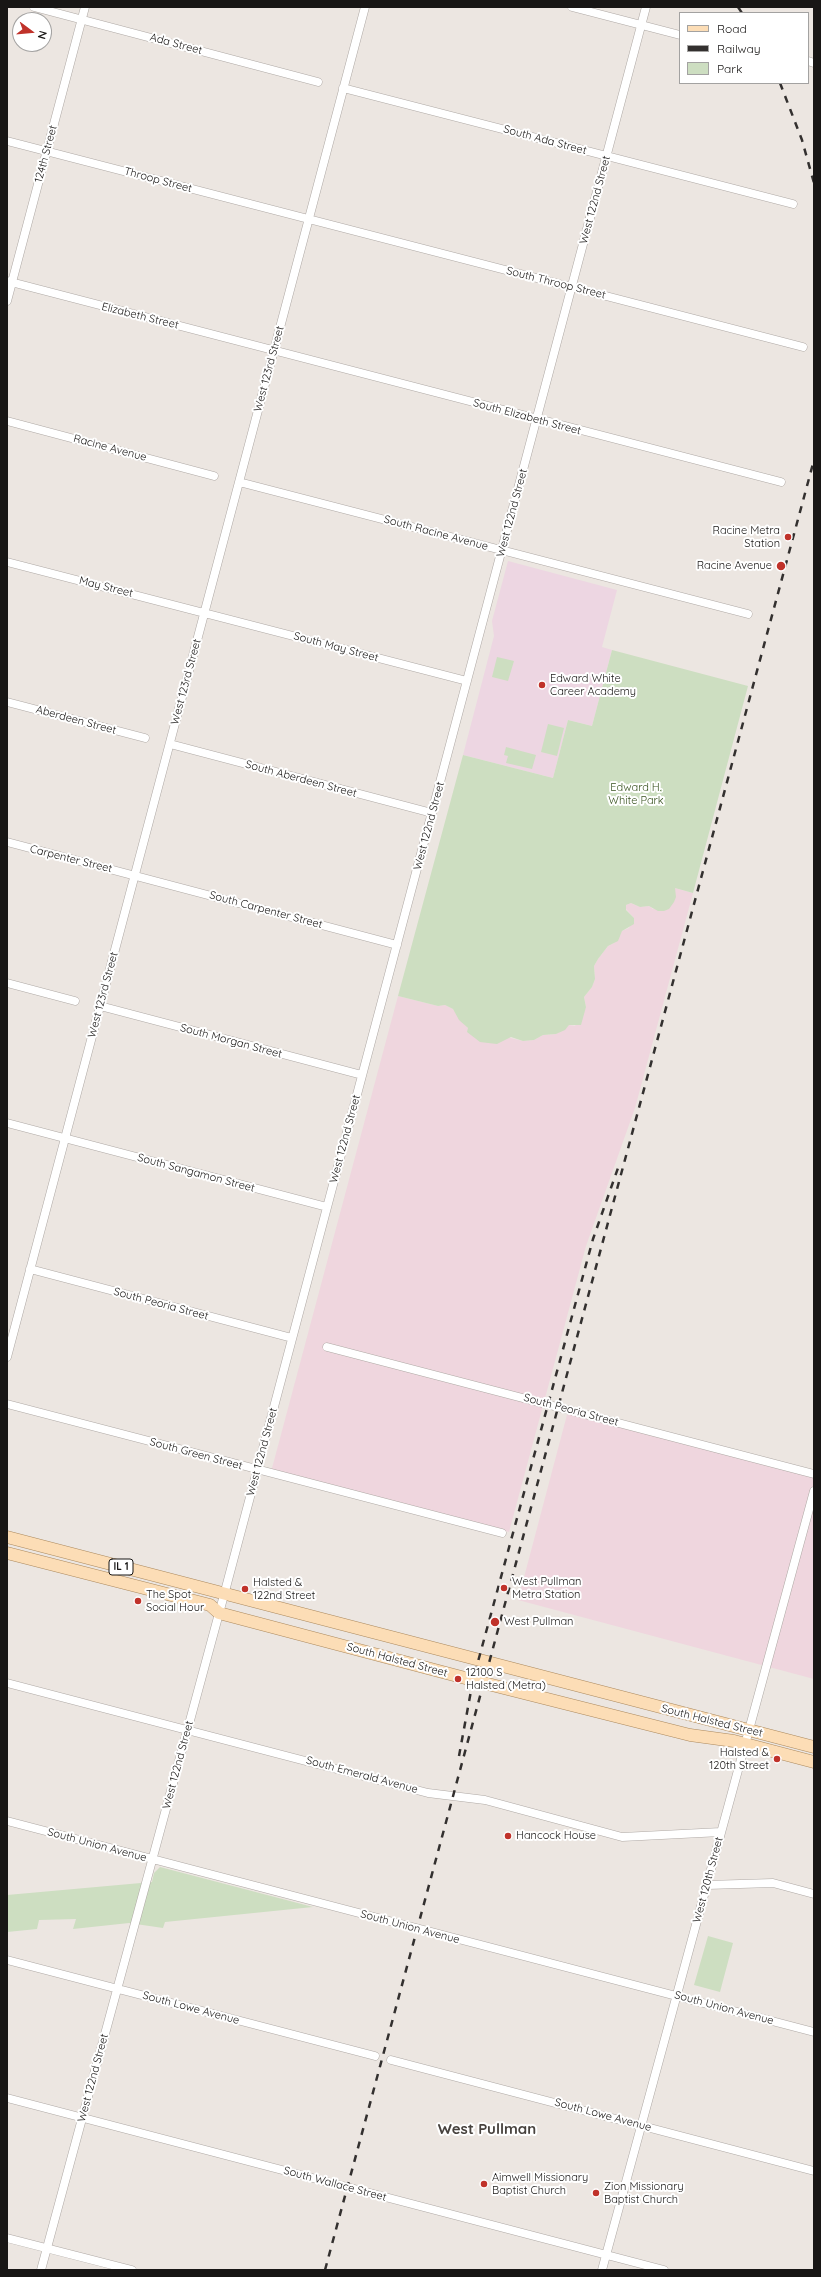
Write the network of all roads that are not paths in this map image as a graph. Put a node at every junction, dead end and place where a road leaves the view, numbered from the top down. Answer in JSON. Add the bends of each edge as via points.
{"nodes":[{"id":1,"x":34,"y":7,"type":"edge"},
{"id":2,"x":85,"y":7,"type":"edge"},
{"id":3,"x":365,"y":7,"type":"edge"},
{"id":4,"x":572,"y":7,"type":"edge"},
{"id":5,"x":646,"y":7,"type":"edge"},
{"id":6,"x":82,"y":19,"type":"junction"},
{"id":7,"x":642,"y":25,"type":"junction"},
{"id":8,"x":679,"y":35,"type":"edge"},
{"id":9,"x":318,"y":82,"type":"dead end"},
{"id":10,"x":343,"y":88,"type":"junction"},
{"id":11,"x":7,"y":141,"type":"edge"},
{"id":12,"x":47,"y":151,"type":"junction"},
{"id":13,"x":607,"y":156,"type":"junction"},
{"id":14,"x":793,"y":204,"type":"dead end"},
{"id":15,"x":308,"y":220,"type":"junction"},
{"id":16,"x":9,"y":282,"type":"edge"},
{"id":17,"x":572,"y":287,"type":"junction"},
{"id":18,"x":7,"y":301,"type":"edge"},
{"id":19,"x":803,"y":347,"type":"dead end"},
{"id":20,"x":274,"y":350,"type":"junction"},
{"id":21,"x":537,"y":419,"type":"junction"},
{"id":22,"x":7,"y":421,"type":"edge"},
{"id":23,"x":214,"y":476,"type":"dead end"},
{"id":24,"x":239,"y":482,"type":"junction"},
{"id":25,"x":781,"y":482,"type":"dead end"},
{"id":26,"x":502,"y":550,"type":"junction"},
{"id":27,"x":7,"y":562,"type":"edge"},
{"id":28,"x":204,"y":613,"type":"junction"},
{"id":29,"x":748,"y":614,"type":"dead end"},
{"id":30,"x":467,"y":681,"type":"junction"},
{"id":31,"x":7,"y":702,"type":"edge"},
{"id":32,"x":145,"y":738,"type":"dead end"},
{"id":33,"x":170,"y":744,"type":"junction"},
{"id":34,"x":432,"y":813,"type":"junction"},
{"id":35,"x":7,"y":842,"type":"edge"},
{"id":36,"x":134,"y":875,"type":"junction"},
{"id":37,"x":397,"y":945,"type":"junction"},
{"id":38,"x":7,"y":983,"type":"edge"},
{"id":39,"x":74,"y":1000,"type":"dead end"},
{"id":40,"x":100,"y":1006,"type":"junction"},
{"id":41,"x":362,"y":1075,"type":"junction"},
{"id":42,"x":7,"y":1123,"type":"edge"},
{"id":43,"x":65,"y":1138,"type":"junction"},
{"id":44,"x":327,"y":1207,"type":"junction"},
{"id":45,"x":30,"y":1269,"type":"junction"},
{"id":46,"x":292,"y":1338,"type":"junction"},
{"id":47,"x":327,"y":1347,"type":"dead end"},
{"id":48,"x":7,"y":1357,"type":"edge"},
{"id":49,"x":7,"y":1404,"type":"edge"},
{"id":50,"x":257,"y":1470,"type":"junction"},
{"id":51,"x":814,"y":1474,"type":"edge"},
{"id":52,"x":814,"y":1491,"type":"edge"},
{"id":53,"x":502,"y":1533,"type":"dead end"},
{"id":54,"x":7,"y":1537,"type":"edge"},
{"id":55,"x":7,"y":1552,"type":"edge"},
{"id":56,"x":224,"y":1595,"type":"junction"},
{"id":57,"x":219,"y":1613,"type":"junction"},
{"id":58,"x":7,"y":1683,"type":"edge"},
{"id":59,"x":188,"y":1730,"type":"junction"},
{"id":60,"x":748,"y":1731,"type":"junction"},
{"id":61,"x":745,"y":1744,"type":"junction"},
{"id":62,"x":814,"y":1748,"type":"edge"},
{"id":63,"x":814,"y":1762,"type":"edge"},
{"id":64,"x":7,"y":1821,"type":"edge"},
{"id":65,"x":721,"y":1832,"type":"junction"},
{"id":66,"x":152,"y":1860,"type":"junction"},
{"id":67,"x":707,"y":1884,"type":"junction"},
{"id":68,"x":814,"y":1894,"type":"edge"},
{"id":69,"x":7,"y":1960,"type":"edge"},
{"id":70,"x":117,"y":1989,"type":"junction"},
{"id":71,"x":677,"y":1996,"type":"junction"},
{"id":72,"x":814,"y":2032,"type":"edge"},
{"id":73,"x":375,"y":2056,"type":"dead end"},
{"id":74,"x":391,"y":2060,"type":"dead end"},
{"id":75,"x":7,"y":2098,"type":"edge"},
{"id":76,"x":82,"y":2117,"type":"junction"},
{"id":77,"x":642,"y":2125,"type":"junction"},
{"id":78,"x":814,"y":2171,"type":"edge"},
{"id":79,"x":7,"y":2238,"type":"edge"},
{"id":80,"x":47,"y":2248,"type":"junction"},
{"id":81,"x":606,"y":2255,"type":"junction"},
{"id":82,"x":41,"y":2270,"type":"edge"},
{"id":83,"x":132,"y":2270,"type":"edge"},
{"id":84,"x":602,"y":2270,"type":"edge"},
{"id":85,"x":664,"y":2270,"type":"edge"}],
"edges":[{"from":1,"to":6,"type":"street","name":"Ada Street"},
{"from":2,"to":6,"type":"street","name":"124th Street"},
{"from":3,"to":10,"type":"street","name":"West 123rd Street"},
{"from":4,"to":7,"type":"street"},
{"from":5,"to":7,"type":"street","name":"West 122nd Street"},
{"from":6,"to":9,"type":"street","name":"Ada Street"},
{"from":6,"to":12,"type":"street","name":"124th Street"},
{"from":7,"to":8,"type":"street"},
{"from":7,"to":13,"type":"street","name":"West 122nd Street"},
{"from":10,"to":13,"type":"street","name":"South Ada Street"},
{"from":10,"to":15,"type":"street","name":"West 123rd Street"},
{"from":11,"to":12,"type":"street","name":"Throop Street"},
{"from":12,"to":15,"type":"street","name":"Throop Street"},
{"from":12,"to":16,"type":"street","name":"124th Street"},
{"from":13,"to":14,"type":"street","name":"South Ada Street"},
{"from":13,"to":17,"type":"street","name":"West 122nd Street"},
{"from":15,"to":17,"type":"street","name":"South Throop Street"},
{"from":15,"to":20,"type":"street","name":"West 123rd Street"},
{"from":16,"to":18,"type":"street","name":"124th Street"},
{"from":16,"to":20,"type":"street","name":"Elizabeth Street"},
{"from":17,"to":19,"type":"street","name":"South Throop Street"},
{"from":17,"to":21,"type":"street","name":"West 122nd Street"},
{"from":20,"to":21,"type":"street","name":"South Elizabeth Street"},
{"from":20,"to":24,"type":"street","name":"West 123rd Street"},
{"from":21,"to":25,"type":"street","name":"South Elizabeth Street"},
{"from":21,"to":26,"type":"street","name":"West 122nd Street"},
{"from":22,"to":23,"type":"street","name":"Racine Avenue"},
{"from":24,"to":26,"type":"street","name":"South Racine Avenue"},
{"from":24,"to":28,"type":"street","name":"West 123rd Street"},
{"from":26,"to":29,"type":"street","name":"South Racine Avenue"},
{"from":26,"to":30,"type":"street","name":"West 122nd Street"},
{"from":27,"to":28,"type":"street","name":"May Street"},
{"from":28,"to":30,"type":"street","name":"South May Street"},
{"from":28,"to":33,"type":"street","name":"West 123rd Street"},
{"from":30,"to":34,"type":"street","name":"West 122nd Street"},
{"from":31,"to":32,"type":"street","name":"Aberdeen Street"},
{"from":33,"to":34,"type":"street","name":"South Aberdeen Street"},
{"from":33,"to":36,"type":"street","name":"West 123rd Street"},
{"from":34,"to":37,"type":"street","name":"West 122nd Street"},
{"from":35,"to":36,"type":"street","name":"Carpenter Street"},
{"from":36,"to":37,"type":"street","name":"South Carpenter Street"},
{"from":36,"to":40,"type":"street","name":"West 123rd Street"},
{"from":37,"to":41,"type":"street","name":"West 122nd Street"},
{"from":38,"to":39,"type":"street"},
{"from":40,"to":41,"type":"street","name":"South Morgan Street"},
{"from":40,"to":43,"type":"street","name":"West 123rd Street"},
{"from":41,"to":44,"type":"street","name":"West 122nd Street"},
{"from":42,"to":43,"type":"street","name":"South Sangamon Street"},
{"from":43,"to":44,"type":"street","name":"South Sangamon Street"},
{"from":43,"to":45,"type":"street","name":"West 123rd Street"},
{"from":44,"to":46,"type":"street","name":"West 122nd Street"},
{"from":45,"to":46,"type":"street","name":"South Peoria Street"},
{"from":45,"to":48,"type":"street","name":"West 123rd Street"},
{"from":46,"to":50,"type":"street","name":"West 122nd Street"},
{"from":47,"to":51,"type":"street","name":"South Peoria Street"},
{"from":49,"to":50,"type":"street","name":"South Green Street"},
{"from":50,"to":53,"type":"street","name":"South Green Street"},
{"from":50,"to":56,"type":"street","name":"West 122nd Street"},
{"from":52,"to":60,"type":"street","name":"West 120th Street"},
{"from":54,"to":56,"type":"main road","name":"South Halsted Street","number":"IL 1"},
{"from":55,"to":57,"type":"main road","name":"South Halsted Street","number":"IL 1","via":[[210,1605]]},
{"from":56,"to":57,"type":"street","name":"West 122nd Street"},
{"from":56,"to":60,"type":"main road","name":"South Halsted Street","number":"IL 1"},
{"from":57,"to":59,"type":"street","name":"West 122nd Street"},
{"from":57,"to":61,"type":"main road","name":"South Halsted Street","number":"IL 1","via":[[690,1735]]},
{"from":58,"to":59,"type":"street","name":"South Emerald Avenue"},
{"from":59,"to":65,"type":"street","name":"South Emerald Avenue","via":[[428,1792],[485,1800],[622,1837]]},
{"from":59,"to":66,"type":"street","name":"West 122nd Street"},
{"from":60,"to":61,"type":"street","name":"West 120th Street"},
{"from":60,"to":62,"type":"main road","name":"South Halsted Street","number":"IL 1"},
{"from":61,"to":63,"type":"main road","name":"South Halsted Street","number":"IL 1"},
{"from":61,"to":65,"type":"street","name":"West 120th Street"},
{"from":64,"to":66,"type":"street","name":"South Union Avenue"},
{"from":65,"to":67,"type":"street","name":"West 120th Street"},
{"from":66,"to":70,"type":"street","name":"West 122nd Street"},
{"from":66,"to":71,"type":"street","name":"South Union Avenue"},
{"from":67,"to":68,"type":"street","via":[[772,1883]]},
{"from":67,"to":71,"type":"street","name":"West 120th Street"},
{"from":69,"to":70,"type":"street","name":"South Lowe Avenue"},
{"from":70,"to":73,"type":"street","name":"South Lowe Avenue"},
{"from":70,"to":76,"type":"street","name":"West 122nd Street"},
{"from":71,"to":72,"type":"street","name":"South Union Avenue"},
{"from":71,"to":77,"type":"street","name":"West 120th Street"},
{"from":74,"to":77,"type":"street","name":"South Lowe Avenue"},
{"from":75,"to":76,"type":"street","name":"South Wallace Street"},
{"from":76,"to":80,"type":"street","name":"West 122nd Street"},
{"from":76,"to":81,"type":"street","name":"South Wallace Street"},
{"from":77,"to":78,"type":"street","name":"South Lowe Avenue"},
{"from":77,"to":81,"type":"street","name":"West 120th Street"},
{"from":79,"to":80,"type":"street"},
{"from":80,"to":82,"type":"street","name":"West 122nd Street"},
{"from":80,"to":83,"type":"street"},
{"from":81,"to":84,"type":"street","name":"West 120th Street"},
{"from":81,"to":85,"type":"street","name":"South Wallace Street"}]}
